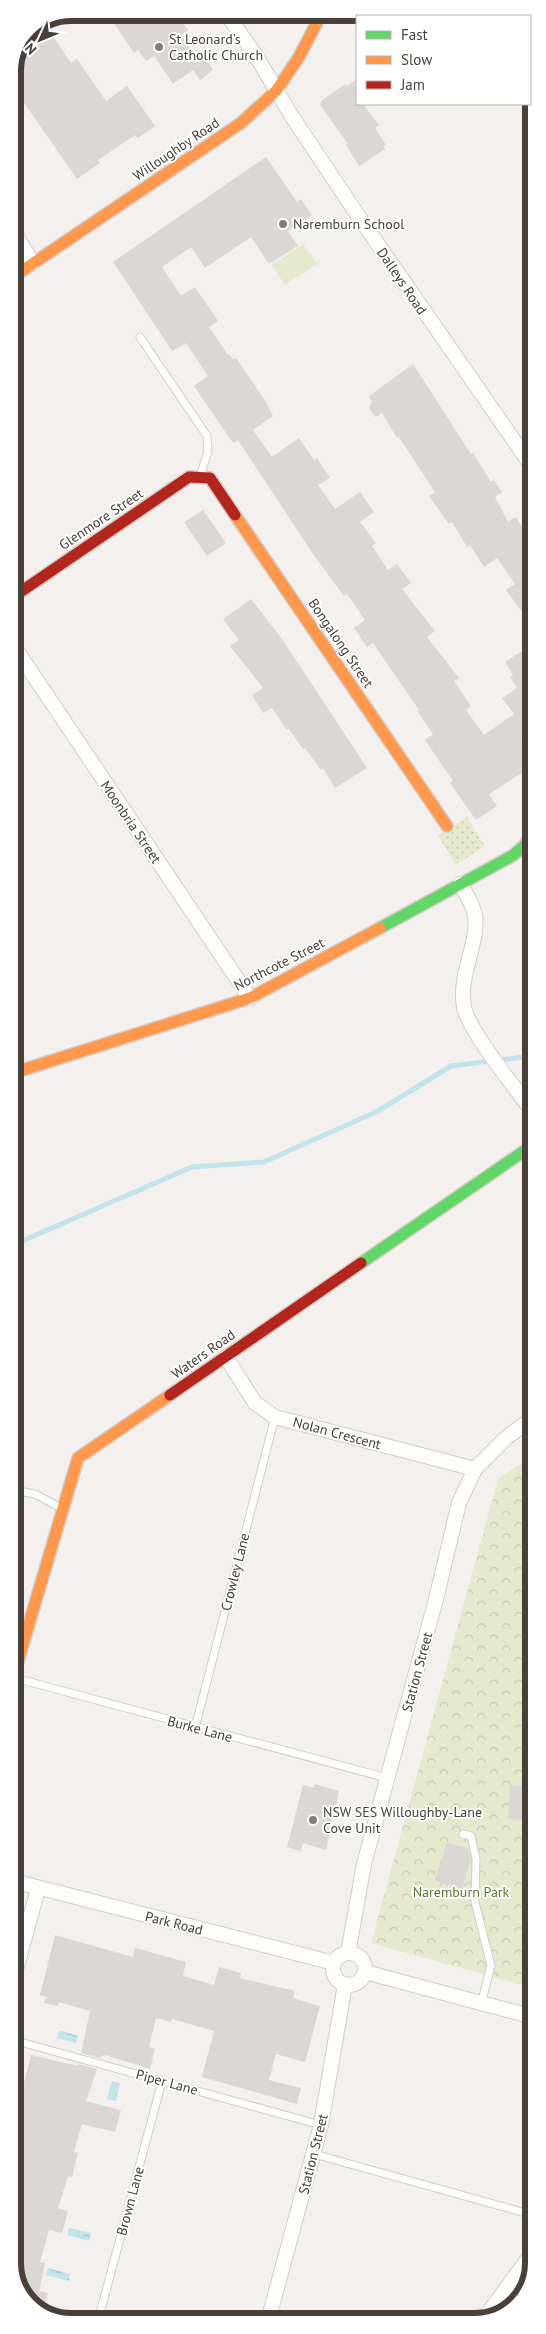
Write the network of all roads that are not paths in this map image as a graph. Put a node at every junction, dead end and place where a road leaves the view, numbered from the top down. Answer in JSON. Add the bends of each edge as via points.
{"nodes":[{"id":1,"x":232,"y":21,"type":"edge"},
{"id":2,"x":318,"y":21,"type":"edge"},
{"id":3,"x":276,"y":91,"type":"junction"},
{"id":4,"x":21,"y":244,"type":"edge"},
{"id":5,"x":33,"y":263,"type":"junction"},
{"id":6,"x":21,"y":271,"type":"edge"},
{"id":7,"x":140,"y":338,"type":"dead end"},
{"id":8,"x":525,"y":457,"type":"edge"},
{"id":9,"x":205,"y":478,"type":"junction"},
{"id":10,"x":21,"y":592,"type":"edge"},
{"id":11,"x":21,"y":657,"type":"edge"},
{"id":12,"x":447,"y":826,"type":"dead end"},
{"id":13,"x":525,"y":845,"type":"edge"},
{"id":14,"x":460,"y":884,"type":"junction"},
{"id":15,"x":250,"y":998,"type":"junction"},
{"id":16,"x":21,"y":1070,"type":"edge"},
{"id":17,"x":525,"y":1101,"type":"edge"},
{"id":18,"x":525,"y":1150,"type":"edge"},
{"id":19,"x":226,"y":1357,"type":"junction"},
{"id":20,"x":275,"y":1417,"type":"junction"},
{"id":21,"x":525,"y":1424,"type":"edge"},
{"id":22,"x":475,"y":1469,"type":"junction"},
{"id":23,"x":21,"y":1491,"type":"edge"},
{"id":24,"x":62,"y":1508,"type":"junction"},
{"id":25,"x":21,"y":1650,"type":"edge"},
{"id":26,"x":21,"y":1680,"type":"edge"},
{"id":27,"x":195,"y":1728,"type":"junction"},
{"id":28,"x":387,"y":1778,"type":"junction"},
{"id":29,"x":463,"y":1834,"type":"dead end"},
{"id":30,"x":21,"y":1884,"type":"edge"},
{"id":31,"x":38,"y":1889,"type":"junction"},
{"id":32,"x":21,"y":1953,"type":"edge"},
{"id":33,"x":348,"y":1953,"type":"junction"},
{"id":34,"x":334,"y":1964,"type":"junction"},
{"id":35,"x":364,"y":1972,"type":"junction"},
{"id":36,"x":345,"y":1984,"type":"junction"},
{"id":37,"x":481,"y":2004,"type":"junction"},
{"id":38,"x":525,"y":2015,"type":"edge"},
{"id":39,"x":21,"y":2042,"type":"edge"},
{"id":40,"x":162,"y":2081,"type":"junction"},
{"id":41,"x":321,"y":2125,"type":"junction"},
{"id":42,"x":314,"y":2154,"type":"junction"},
{"id":43,"x":525,"y":2213,"type":"edge"},
{"id":44,"x":525,"y":2264,"type":"edge"},
{"id":45,"x":490,"y":2310,"type":"edge"},
{"id":46,"x":100,"y":2313,"type":"edge"},
{"id":47,"x":270,"y":2313,"type":"edge"}],
"edges":[{"from":1,"to":3,"type":"street","name":"Dalleys Road"},
{"from":2,"to":3,"type":"street","name":"Willoughby Road"},
{"from":3,"to":5,"type":"street","name":"Willoughby Road","via":[[241,123]]},
{"from":3,"to":8,"type":"street","name":"Dalleys Road"},
{"from":4,"to":5,"type":"street"},
{"from":5,"to":6,"type":"street","name":"Willoughby Road"},
{"from":7,"to":9,"type":"lane","via":[[207,436]]},
{"from":9,"to":10,"type":"street","name":"Glenmore Street","via":[[189,477]]},
{"from":9,"to":12,"type":"street","name":"Bongalong Street"},
{"from":11,"to":15,"type":"street","name":"Moonbria Street"},
{"from":13,"to":14,"type":"street","name":"Northcote Street","via":[[512,856]]},
{"from":14,"to":15,"type":"street","name":"Northcote Street"},
{"from":14,"to":17,"type":"street","via":[[475,916],[463,983],[464,1008],[474,1030]]},
{"from":15,"to":16,"type":"street","name":"Northcote Street"},
{"from":18,"to":19,"type":"street","name":"Waters Road"},
{"from":19,"to":20,"type":"street","name":"Nolan Crescent","via":[[256,1402]]},
{"from":19,"to":24,"type":"street","name":"Waters Road","via":[[78,1458]]},
{"from":20,"to":22,"type":"street","name":"Nolan Crescent"},
{"from":20,"to":27,"type":"lane","name":"Crowley Lane"},
{"from":21,"to":22,"type":"street","name":"Station Street"},
{"from":22,"to":28,"type":"street","name":"Station Street","via":[[458,1503],[436,1599]]},
{"from":23,"to":24,"type":"lane","via":[[35,1494]]},
{"from":24,"to":25,"type":"street","name":"Waters Road"},
{"from":26,"to":27,"type":"lane","name":"Burke Lane"},
{"from":27,"to":28,"type":"lane","name":"Burke Lane"},
{"from":28,"to":33,"type":"street","name":"Station Street","via":[[364,1864]]},
{"from":29,"to":37,"type":"lane","via":[[471,1836],[476,1859],[475,1902],[491,1966]]},
{"from":30,"to":31,"type":"street","name":"Park Road"},
{"from":31,"to":32,"type":"street"},
{"from":31,"to":34,"type":"street","name":"Park Road"},
{"from":33,"to":34,"type":"street"},
{"from":33,"to":35,"type":"street","via":[[360,1958],[365,1966]]},
{"from":34,"to":36,"type":"street","via":[[335,1975]]},
{"from":35,"to":36,"type":"street","via":[[357,1983]]},
{"from":35,"to":37,"type":"street"},
{"from":36,"to":41,"type":"street","name":"Station Street"},
{"from":37,"to":38,"type":"street"},
{"from":39,"to":40,"type":"lane","name":"Piper Lane"},
{"from":40,"to":41,"type":"lane","name":"Piper Lane"},
{"from":40,"to":46,"type":"lane","name":"Brown Lane"},
{"from":41,"to":42,"type":"street","name":"Station Street"},
{"from":42,"to":43,"type":"lane"},
{"from":42,"to":47,"type":"street","name":"Station Street"},
{"from":44,"to":45,"type":"street"}]}
